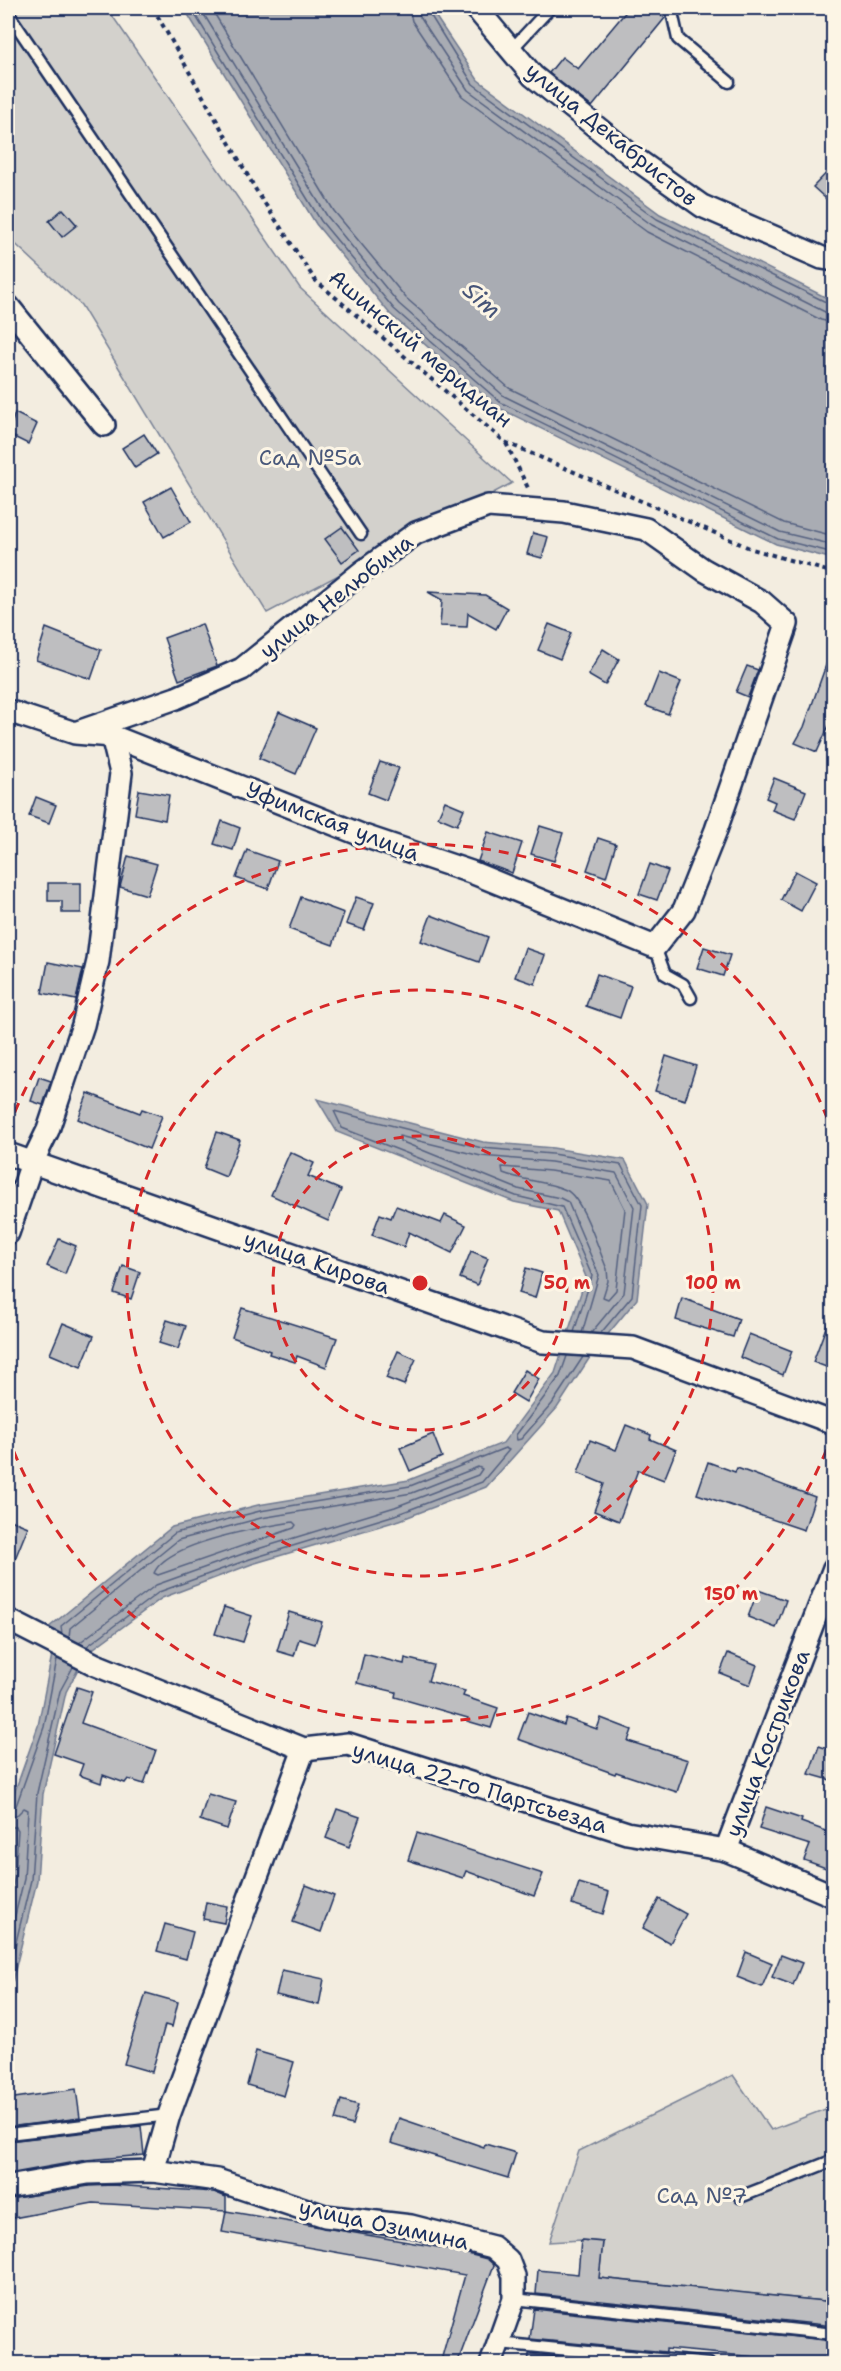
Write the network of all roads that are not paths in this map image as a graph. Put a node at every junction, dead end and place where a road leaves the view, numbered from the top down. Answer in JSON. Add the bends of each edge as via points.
{"nodes":[{"id":1,"x":476,"y":8,"type":"edge"},
{"id":2,"x":550,"y":8,"type":"edge"},
{"id":3,"x":671,"y":8,"type":"edge"},
{"id":4,"x":8,"y":13,"type":"edge"},
{"id":5,"x":511,"y":50,"type":"junction"},
{"id":6,"x":729,"y":82,"type":"dead end"},
{"id":7,"x":834,"y":260,"type":"edge"},
{"id":8,"x":8,"y":306,"type":"edge"},
{"id":9,"x":104,"y":425,"type":"dead end"},
{"id":10,"x":361,"y":534,"type":"dead end"},
{"id":11,"x":8,"y":711,"type":"edge"},
{"id":12,"x":75,"y":733,"type":"junction"},
{"id":13,"x":112,"y":736,"type":"junction"},
{"id":14,"x":655,"y":947,"type":"junction"},
{"id":15,"x":691,"y":998,"type":"dead end"},
{"id":16,"x":8,"y":1154,"type":"edge"},
{"id":17,"x":32,"y":1162,"type":"junction"},
{"id":18,"x":8,"y":1233,"type":"edge"},
{"id":19,"x":834,"y":1423,"type":"edge"},
{"id":20,"x":834,"y":1568,"type":"edge"},
{"id":21,"x":8,"y":1620,"type":"edge"},
{"id":22,"x":304,"y":1749,"type":"junction"},
{"id":23,"x":726,"y":1850,"type":"junction"},
{"id":24,"x":834,"y":1896,"type":"edge"},
{"id":25,"x":169,"y":2115,"type":"junction"},
{"id":26,"x":8,"y":2134,"type":"edge"},
{"id":27,"x":834,"y":2160,"type":"edge"},
{"id":28,"x":153,"y":2170,"type":"junction"},
{"id":29,"x":8,"y":2187,"type":"edge"},
{"id":30,"x":741,"y":2197,"type":"dead end"},
{"id":31,"x":514,"y":2299,"type":"junction"},
{"id":32,"x":834,"y":2334,"type":"edge"},
{"id":33,"x":499,"y":2343,"type":"junction"},
{"id":34,"x":491,"y":2364,"type":"edge"},
{"id":35,"x":709,"y":2364,"type":"edge"}],
"edges":[{"from":1,"to":5,"type":"street","name":"улица Декабристов"},
{"from":2,"to":5,"type":"lane"},
{"from":3,"to":6,"type":"lane","via":[[678,39]]},
{"from":4,"to":10,"type":"lane"},
{"from":5,"to":7,"type":"street","name":"улица Декабристов","via":[[533,76],[702,206]]},
{"from":8,"to":9,"type":"street"},
{"from":11,"to":12,"type":"street","name":"Уфимская улица"},
{"from":12,"to":13,"type":"street","name":"Уфимская улица"},
{"from":12,"to":14,"type":"street","name":"улица Нелюбина","via":[[177,698],[242,669],[416,533],[488,506],[564,512],[646,529],[704,570],[762,602],[787,624],[716,830],[684,910]]},
{"from":13,"to":14,"type":"street","name":"Уфимская улица","via":[[364,836],[471,872]]},
{"from":13,"to":17,"type":"street","via":[[121,773],[98,961],[83,1025],[48,1130]]},
{"from":14,"to":15,"type":"lane","via":[[665,974],[683,984]]},
{"from":16,"to":17,"type":"street","name":"улица Кирова"},
{"from":17,"to":18,"type":"street"},
{"from":17,"to":19,"type":"street","name":"улица Кирова","via":[[543,1342],[633,1348]]},
{"from":20,"to":23,"type":"street","name":"улица Кострикова"},
{"from":21,"to":22,"type":"street","name":"улица 22-го Партсъезда","via":[[96,1665]]},
{"from":22,"to":23,"type":"street","name":"улица 22-го Партсъезда","via":[[348,1744],[627,1833]]},
{"from":22,"to":25,"type":"street"},
{"from":23,"to":24,"type":"street","name":"улица 22-го Партсъезда"},
{"from":25,"to":26,"type":"lane"},
{"from":25,"to":28,"type":"street"},
{"from":27,"to":30,"type":"lane"},
{"from":28,"to":29,"type":"street","name":"улица Озимина","via":[[88,2173]]},
{"from":28,"to":31,"type":"street","name":"улица Озимина","via":[[217,2180],[325,2216],[411,2226],[493,2247],[508,2260],[514,2276]]},
{"from":31,"to":32,"type":"lane"},
{"from":31,"to":33,"type":"street","name":"улица Озимина"},
{"from":33,"to":34,"type":"street","name":"улица Озимина"},
{"from":33,"to":35,"type":"lane"}]}
